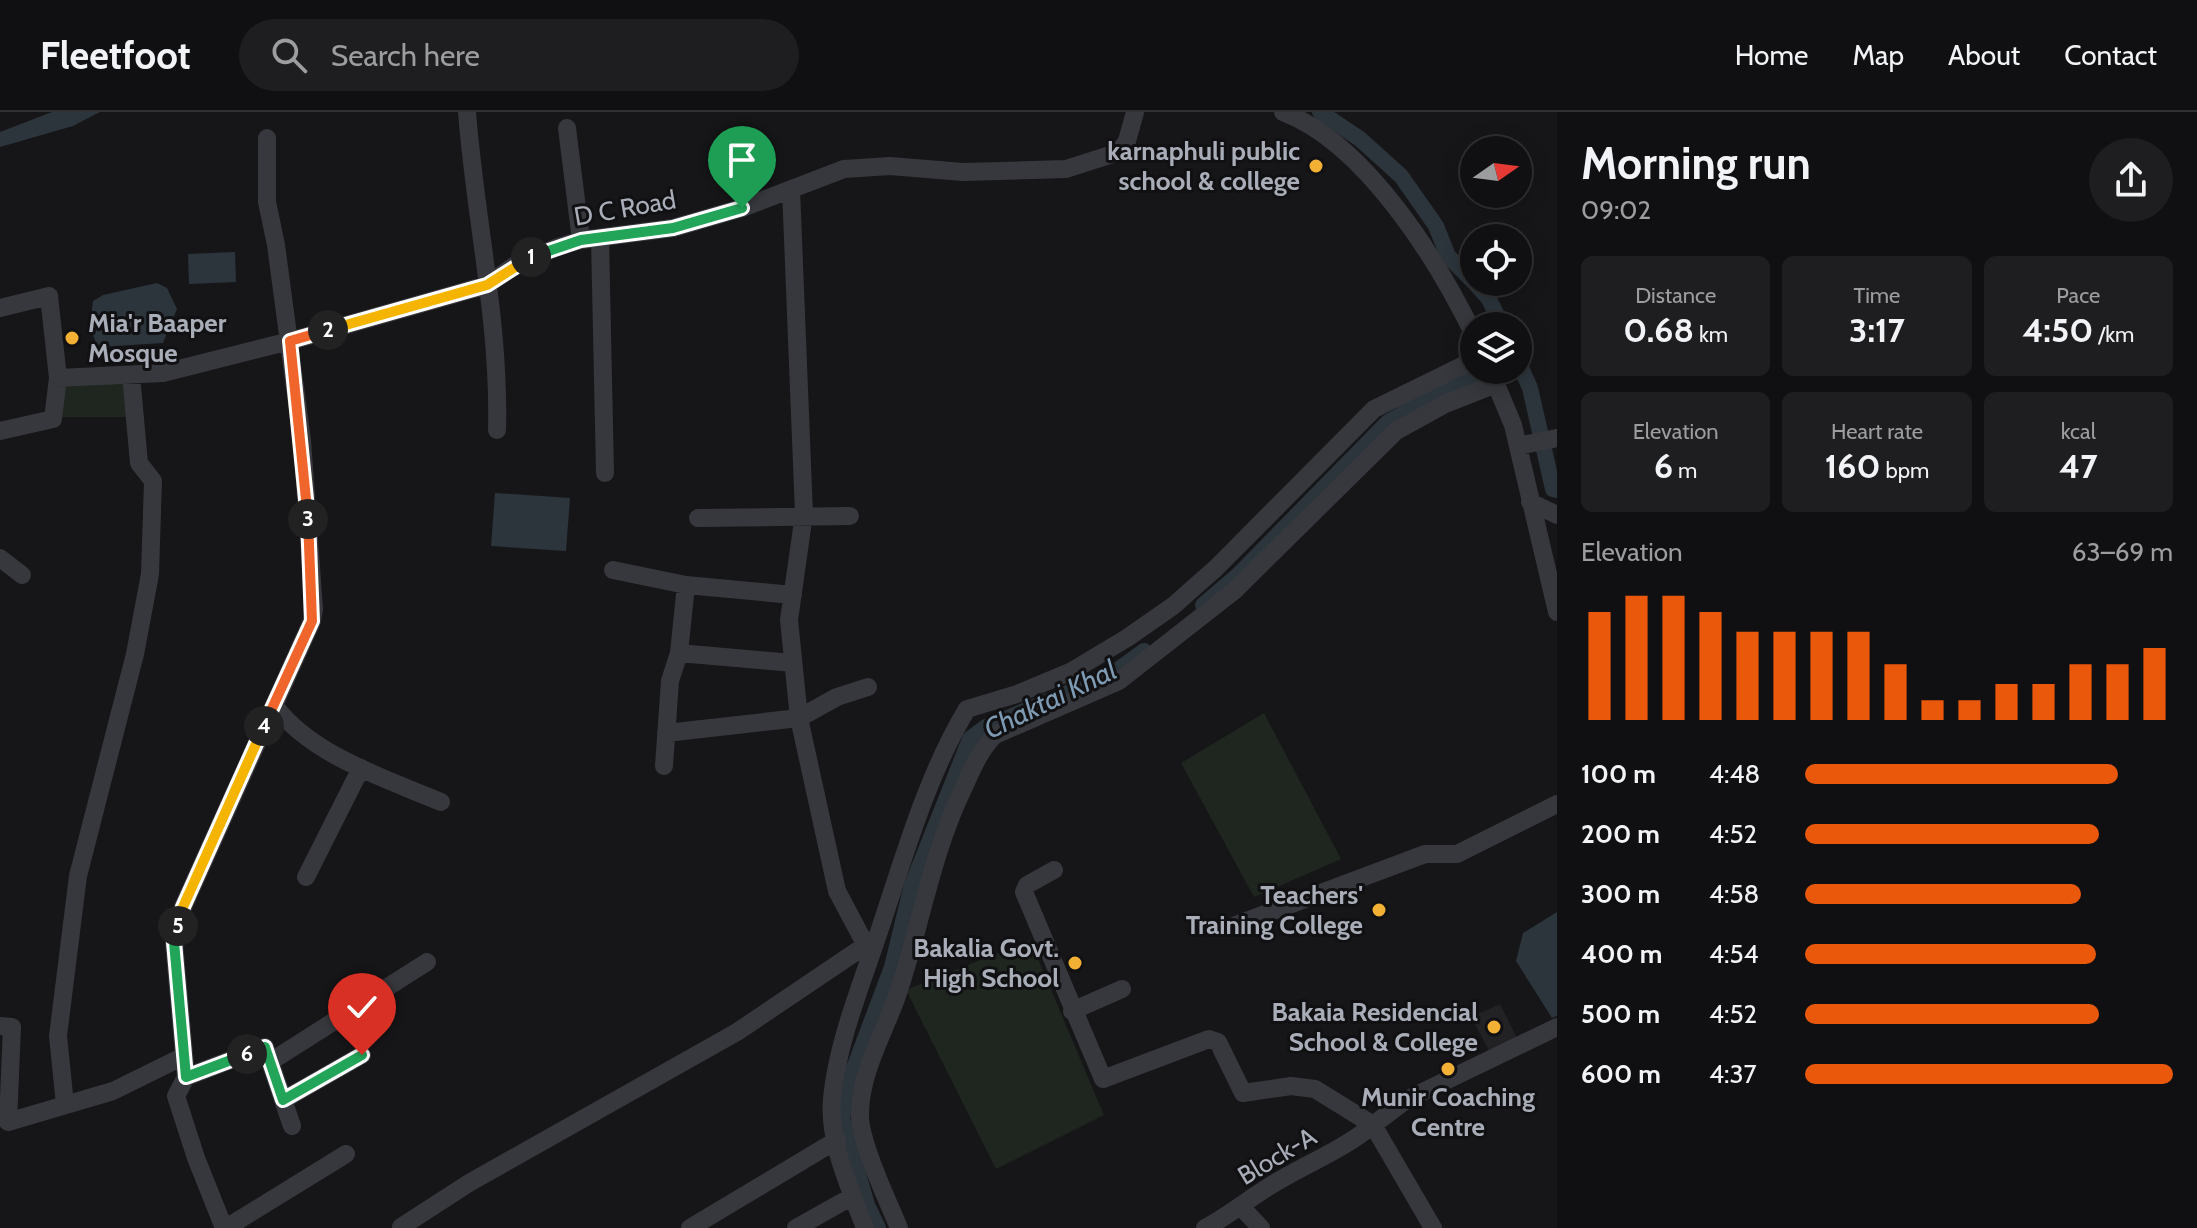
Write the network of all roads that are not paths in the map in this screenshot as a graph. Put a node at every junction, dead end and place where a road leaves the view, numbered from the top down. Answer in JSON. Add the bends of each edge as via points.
{"nodes":[{"id":1,"x":467,"y":112,"type":"edge"},
{"id":2,"x":1135,"y":112,"type":"edge"},
{"id":3,"x":1288,"y":113,"type":"edge"},
{"id":4,"x":567,"y":128,"type":"dead end"},
{"id":5,"x":267,"y":138,"type":"dead end"},
{"id":6,"x":791,"y":189,"type":"junction"},
{"id":7,"x":600,"y":238,"type":"junction"},
{"id":8,"x":581,"y":240,"type":"junction"},
{"id":9,"x":487,"y":285,"type":"junction"},
{"id":10,"x":0,"y":308,"type":"edge"},
{"id":11,"x":1461,"y":312,"type":"edge"},
{"id":12,"x":290,"y":341,"type":"junction"},
{"id":13,"x":1460,"y":367,"type":"edge"},
{"id":14,"x":131,"y":375,"type":"junction"},
{"id":15,"x":58,"y":378,"type":"junction"},
{"id":16,"x":1481,"y":384,"type":"edge"},
{"id":17,"x":1496,"y":384,"type":"edge"},
{"id":18,"x":497,"y":430,"type":"dead end"},
{"id":19,"x":0,"y":431,"type":"edge"},
{"id":20,"x":1557,"y":438,"type":"edge"},
{"id":21,"x":1518,"y":446,"type":"junction"},
{"id":22,"x":605,"y":473,"type":"dead end"},
{"id":23,"x":1530,"y":502,"type":"junction"},
{"id":24,"x":804,"y":514,"type":"junction"},
{"id":25,"x":1557,"y":515,"type":"edge"},
{"id":26,"x":850,"y":516,"type":"dead end"},
{"id":27,"x":698,"y":518,"type":"dead end"},
{"id":28,"x":0,"y":558,"type":"edge"},
{"id":29,"x":613,"y":570,"type":"dead end"},
{"id":30,"x":22,"y":575,"type":"dead end"},
{"id":31,"x":686,"y":585,"type":"junction"},
{"id":32,"x":793,"y":595,"type":"junction"},
{"id":33,"x":1557,"y":612,"type":"edge"},
{"id":34,"x":679,"y":653,"type":"junction"},
{"id":35,"x":793,"y":663,"type":"junction"},
{"id":36,"x":868,"y":687,"type":"dead end"},
{"id":37,"x":274,"y":705,"type":"junction"},
{"id":38,"x":799,"y":718,"type":"junction"},
{"id":39,"x":666,"y":733,"type":"junction"},
{"id":40,"x":664,"y":766,"type":"dead end"},
{"id":41,"x":361,"y":768,"type":"junction"},
{"id":42,"x":441,"y":802,"type":"dead end"},
{"id":43,"x":1557,"y":804,"type":"edge"},
{"id":44,"x":1054,"y":870,"type":"dead end"},
{"id":45,"x":306,"y":877,"type":"dead end"},
{"id":46,"x":1236,"y":925,"type":"dead end"},
{"id":47,"x":868,"y":950,"type":"junction"},
{"id":48,"x":427,"y":962,"type":"dead end"},
{"id":49,"x":1122,"y":989,"type":"dead end"},
{"id":50,"x":1072,"y":1011,"type":"junction"},
{"id":51,"x":0,"y":1026,"type":"edge"},
{"id":52,"x":1557,"y":1027,"type":"edge"},
{"id":53,"x":362,"y":1055,"type":"dead end"},
{"id":54,"x":182,"y":1057,"type":"junction"},
{"id":55,"x":270,"y":1062,"type":"junction"},
{"id":56,"x":186,"y":1077,"type":"junction"},
{"id":57,"x":283,"y":1100,"type":"junction"},
{"id":58,"x":65,"y":1105,"type":"junction"},
{"id":59,"x":1373,"y":1125,"type":"junction"},
{"id":60,"x":292,"y":1126,"type":"dead end"},
{"id":61,"x":837,"y":1140,"type":"junction"},
{"id":62,"x":346,"y":1154,"type":"dead end"},
{"id":63,"x":853,"y":1196,"type":"junction"},
{"id":64,"x":1242,"y":1208,"type":"junction"},
{"id":65,"x":401,"y":1227,"type":"edge"},
{"id":66,"x":225,"y":1228,"type":"edge"},
{"id":67,"x":690,"y":1228,"type":"edge"},
{"id":68,"x":796,"y":1228,"type":"edge"},
{"id":69,"x":865,"y":1228,"type":"edge"},
{"id":70,"x":899,"y":1228,"type":"edge"},
{"id":71,"x":1205,"y":1228,"type":"edge"},
{"id":72,"x":1261,"y":1228,"type":"edge"},
{"id":73,"x":1433,"y":1228,"type":"edge"}],
"edges":[{"from":1,"to":9,"type":"street"},
{"from":2,"to":6,"type":"street","name":"D C Road","via":[[1119,152],[1066,169],[963,172],[865,166]]},
{"from":3,"to":11,"type":"street","via":[[1323,134],[1371,179],[1426,249]]},
{"from":4,"to":8,"type":"street"},
{"from":5,"to":12,"type":"street","via":[[267,202]]},
{"from":6,"to":7,"type":"street","name":"D C Road","via":[[673,228]]},
{"from":6,"to":24,"type":"street"},
{"from":7,"to":8,"type":"street","name":"D C Road"},
{"from":7,"to":22,"type":"street"},
{"from":8,"to":9,"type":"street","name":"D C Road","via":[[535,255]]},
{"from":9,"to":12,"type":"street","name":"D C Road"},
{"from":9,"to":18,"type":"street","via":[[498,369]]},
{"from":10,"to":15,"type":"street","via":[[49,296]]},
{"from":12,"to":14,"type":"street","name":"D C Road","via":[[163,373]]},
{"from":12,"to":37,"type":"street","via":[[314,609]]},
{"from":13,"to":47,"type":"street","via":[[1374,409],[1173,606],[1072,671],[967,709]]},
{"from":14,"to":15,"type":"street","name":"D C Road"},
{"from":14,"to":58,"type":"street","via":[[139,463],[153,481],[150,574],[78,876],[58,1036]]},
{"from":15,"to":19,"type":"street","via":[[53,419]]},
{"from":16,"to":70,"type":"street","via":[[1396,431],[1234,591],[1119,681],[995,735],[982,747],[927,882],[897,997],[877,1038],[859,1114]]},
{"from":17,"to":21,"type":"street"},
{"from":20,"to":21,"type":"street"},
{"from":21,"to":23,"type":"street"},
{"from":23,"to":25,"type":"street"},
{"from":23,"to":33,"type":"street"},
{"from":24,"to":26,"type":"street"},
{"from":24,"to":27,"type":"street"},
{"from":24,"to":32,"type":"street"},
{"from":28,"to":30,"type":"street"},
{"from":29,"to":31,"type":"street"},
{"from":31,"to":32,"type":"street"},
{"from":31,"to":34,"type":"street"},
{"from":32,"to":35,"type":"street"},
{"from":34,"to":35,"type":"street"},
{"from":34,"to":39,"type":"street","via":[[670,681]]},
{"from":35,"to":38,"type":"street"},
{"from":36,"to":38,"type":"street"},
{"from":37,"to":41,"type":"street","via":[[290,727]]},
{"from":37,"to":54,"type":"street","via":[[183,907],[174,942]]},
{"from":38,"to":39,"type":"street"},
{"from":38,"to":47,"type":"street","via":[[837,891]]},
{"from":39,"to":40,"type":"street"},
{"from":41,"to":42,"type":"street"},
{"from":41,"to":45,"type":"street"},
{"from":43,"to":46,"type":"street","via":[[1457,854],[1425,854]]},
{"from":44,"to":50,"type":"street","via":[[1024,892]]},
{"from":47,"to":61,"type":"street","via":[[831,1100]]},
{"from":47,"to":65,"type":"street"},
{"from":48,"to":55,"type":"street"},
{"from":49,"to":50,"type":"street"},
{"from":50,"to":59,"type":"street","via":[[1103,1079],[1214,1040],[1243,1093],[1291,1086],[1315,1089]]},
{"from":51,"to":58,"type":"street","via":[[12,1027],[8,1122]]},
{"from":52,"to":59,"type":"street","name":"Block-A","via":[[1406,1100]]},
{"from":53,"to":57,"type":"street"},
{"from":54,"to":56,"type":"street"},
{"from":54,"to":58,"type":"street","via":[[113,1091]]},
{"from":55,"to":56,"type":"street","via":[[265,1047]]},
{"from":55,"to":57,"type":"street"},
{"from":56,"to":66,"type":"street","via":[[176,1096]]},
{"from":57,"to":60,"type":"street"},
{"from":59,"to":64,"type":"street","name":"Block-A"},
{"from":59,"to":73,"type":"street"},
{"from":61,"to":63,"type":"street"},
{"from":61,"to":67,"type":"street"},
{"from":62,"to":66,"type":"street"},
{"from":63,"to":68,"type":"street"},
{"from":63,"to":69,"type":"street"},
{"from":64,"to":71,"type":"street","name":"Block-A"},
{"from":64,"to":72,"type":"street"}]}
